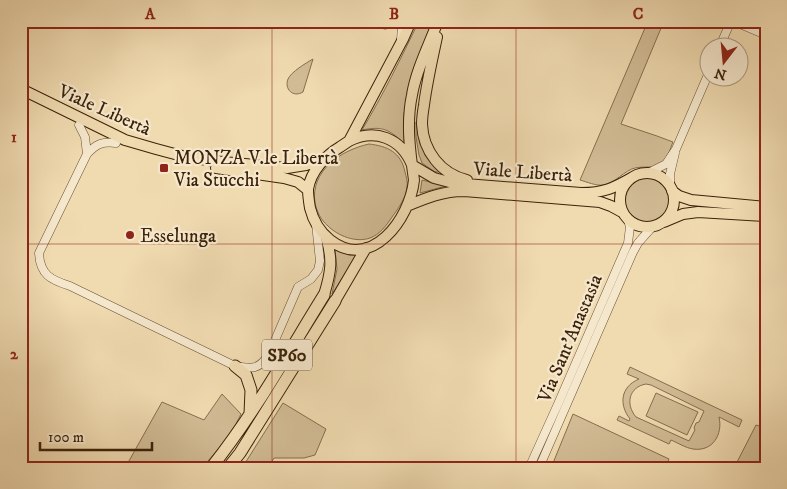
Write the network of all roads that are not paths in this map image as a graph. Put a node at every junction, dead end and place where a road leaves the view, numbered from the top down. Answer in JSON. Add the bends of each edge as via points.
{"nodes":[{"id":1,"x":401,"y":21,"type":"edge"},
{"id":2,"x":411,"y":21,"type":"edge"},
{"id":3,"x":439,"y":21,"type":"edge"},
{"id":4,"x":732,"y":21,"type":"edge"},
{"id":5,"x":766,"y":35,"type":"edge"},
{"id":6,"x":724,"y":38,"type":"edge"},
{"id":7,"x":399,"y":46,"type":"junction"},
{"id":8,"x":702,"y":88,"type":"edge"},
{"id":9,"x":21,"y":89,"type":"edge"},
{"id":10,"x":21,"y":97,"type":"edge"},
{"id":11,"x":79,"y":125,"type":"junction"},
{"id":12,"x":350,"y":141,"type":"junction"},
{"id":13,"x":116,"y":143,"type":"junction"},
{"id":14,"x":676,"y":149,"type":"junction"},
{"id":15,"x":87,"y":154,"type":"junction"},
{"id":16,"x":324,"y":158,"type":"junction"},
{"id":17,"x":412,"y":165,"type":"junction"},
{"id":18,"x":648,"y":173,"type":"junction"},
{"id":19,"x":633,"y":177,"type":"junction"},
{"id":20,"x":492,"y":186,"type":"junction"},
{"id":21,"x":671,"y":188,"type":"junction"},
{"id":22,"x":308,"y":190,"type":"junction"},
{"id":23,"x":407,"y":206,"type":"junction"},
{"id":24,"x":766,"y":207,"type":"edge"},
{"id":25,"x":625,"y":216,"type":"junction"},
{"id":26,"x":766,"y":216,"type":"edge"},
{"id":27,"x":315,"y":222,"type":"junction"},
{"id":28,"x":657,"y":225,"type":"junction"},
{"id":29,"x":326,"y":237,"type":"junction"},
{"id":30,"x":366,"y":248,"type":"junction"},
{"id":31,"x":324,"y":294,"type":"joint"},
{"id":32,"x":335,"y":301,"type":"joint"},
{"id":33,"x":235,"y":366,"type":"junction"},
{"id":34,"x":249,"y":416,"type":"junction"},
{"id":35,"x":211,"y":468,"type":"edge"},
{"id":36,"x":228,"y":468,"type":"edge"},
{"id":37,"x":529,"y":468,"type":"edge"},
{"id":38,"x":539,"y":468,"type":"edge"}],
"edges":[{"from":1,"to":7,"type":"street"},
{"from":2,"to":7,"type":"main road"},
{"from":3,"to":17,"type":"main road","via":[[412,93],[408,125]]},
{"from":3,"to":20,"type":"main road","via":[[422,124],[424,137],[433,157],[448,172]]},
{"from":4,"to":5,"type":"street"},
{"from":4,"to":6,"type":"street"},
{"from":7,"to":12,"type":"main road"},
{"from":8,"to":14,"type":"street"},
{"from":9,"to":16,"type":"main road","name":"Viale Libertà","via":[[114,136],[186,157],[287,168]]},
{"from":10,"to":11,"type":"main road","name":"Viale Libertà"},
{"from":11,"to":13,"type":"main road","name":"Viale Libertà"},
{"from":11,"to":15,"type":"street","via":[[85,137]]},
{"from":12,"to":16,"type":"main road"},
{"from":12,"to":17,"type":"main road","via":[[369,136],[391,139],[404,149]]},
{"from":13,"to":15,"type":"street","via":[[102,143]]},
{"from":13,"to":22,"type":"main road","name":"Viale Libertà","via":[[190,164],[284,178],[298,182]]},
{"from":14,"to":18,"type":"street","via":[[666,164]]},
{"from":14,"to":21,"type":"street","via":[[670,174]]},
{"from":15,"to":33,"type":"street","via":[[39,253],[42,269],[50,278]]},
{"from":16,"to":22,"type":"main road","via":[[313,174]]},
{"from":17,"to":20,"type":"main road","name":"Viale Libertà","via":[[443,181]]},
{"from":17,"to":23,"type":"main road","via":[[414,180]]},
{"from":18,"to":19,"type":"main road"},
{"from":18,"to":21,"type":"main road","via":[[661,177]]},
{"from":19,"to":20,"type":"main road","name":"Viale Libertà","via":[[610,189],[588,193]]},
{"from":19,"to":25,"type":"main road","via":[[620,193]]},
{"from":21,"to":24,"type":"main road","via":[[691,200]]},
{"from":21,"to":28,"type":"main road","via":[[672,209],[668,217]]},
{"from":22,"to":27,"type":"main road"},
{"from":23,"to":25,"type":"main road","name":"Viale Libertà","via":[[439,194],[464,191],[600,202]]},
{"from":23,"to":30,"type":"main road","via":[[383,240]]},
{"from":25,"to":28,"type":"main road","via":[[640,226]]},
{"from":25,"to":37,"type":"street","name":"Via Sant'Anastasia","via":[[630,232],[628,243]]},
{"from":26,"to":28,"type":"main road","via":[[698,212],[682,214]]},
{"from":27,"to":29,"type":"main road"},
{"from":27,"to":33,"type":"street","via":[[320,260],[318,270],[298,287],[263,363],[257,367]]},
{"from":28,"to":38,"type":"street","name":"Via Sant'Anastasia","via":[[633,252]]},
{"from":29,"to":30,"type":"main road","via":[[345,248]]},
{"from":29,"to":31,"type":"main road","number":"SP60","via":[[331,262]]},
{"from":30,"to":32,"type":"main road","number":"SP60"},
{"from":31,"to":34,"type":"highway","number":"SP60"},
{"from":32,"to":36,"type":"highway","number":"SP60"},
{"from":33,"to":34,"type":"highway","via":[[246,375],[251,390]]},
{"from":34,"to":35,"type":"highway","number":"SP60"}]}
